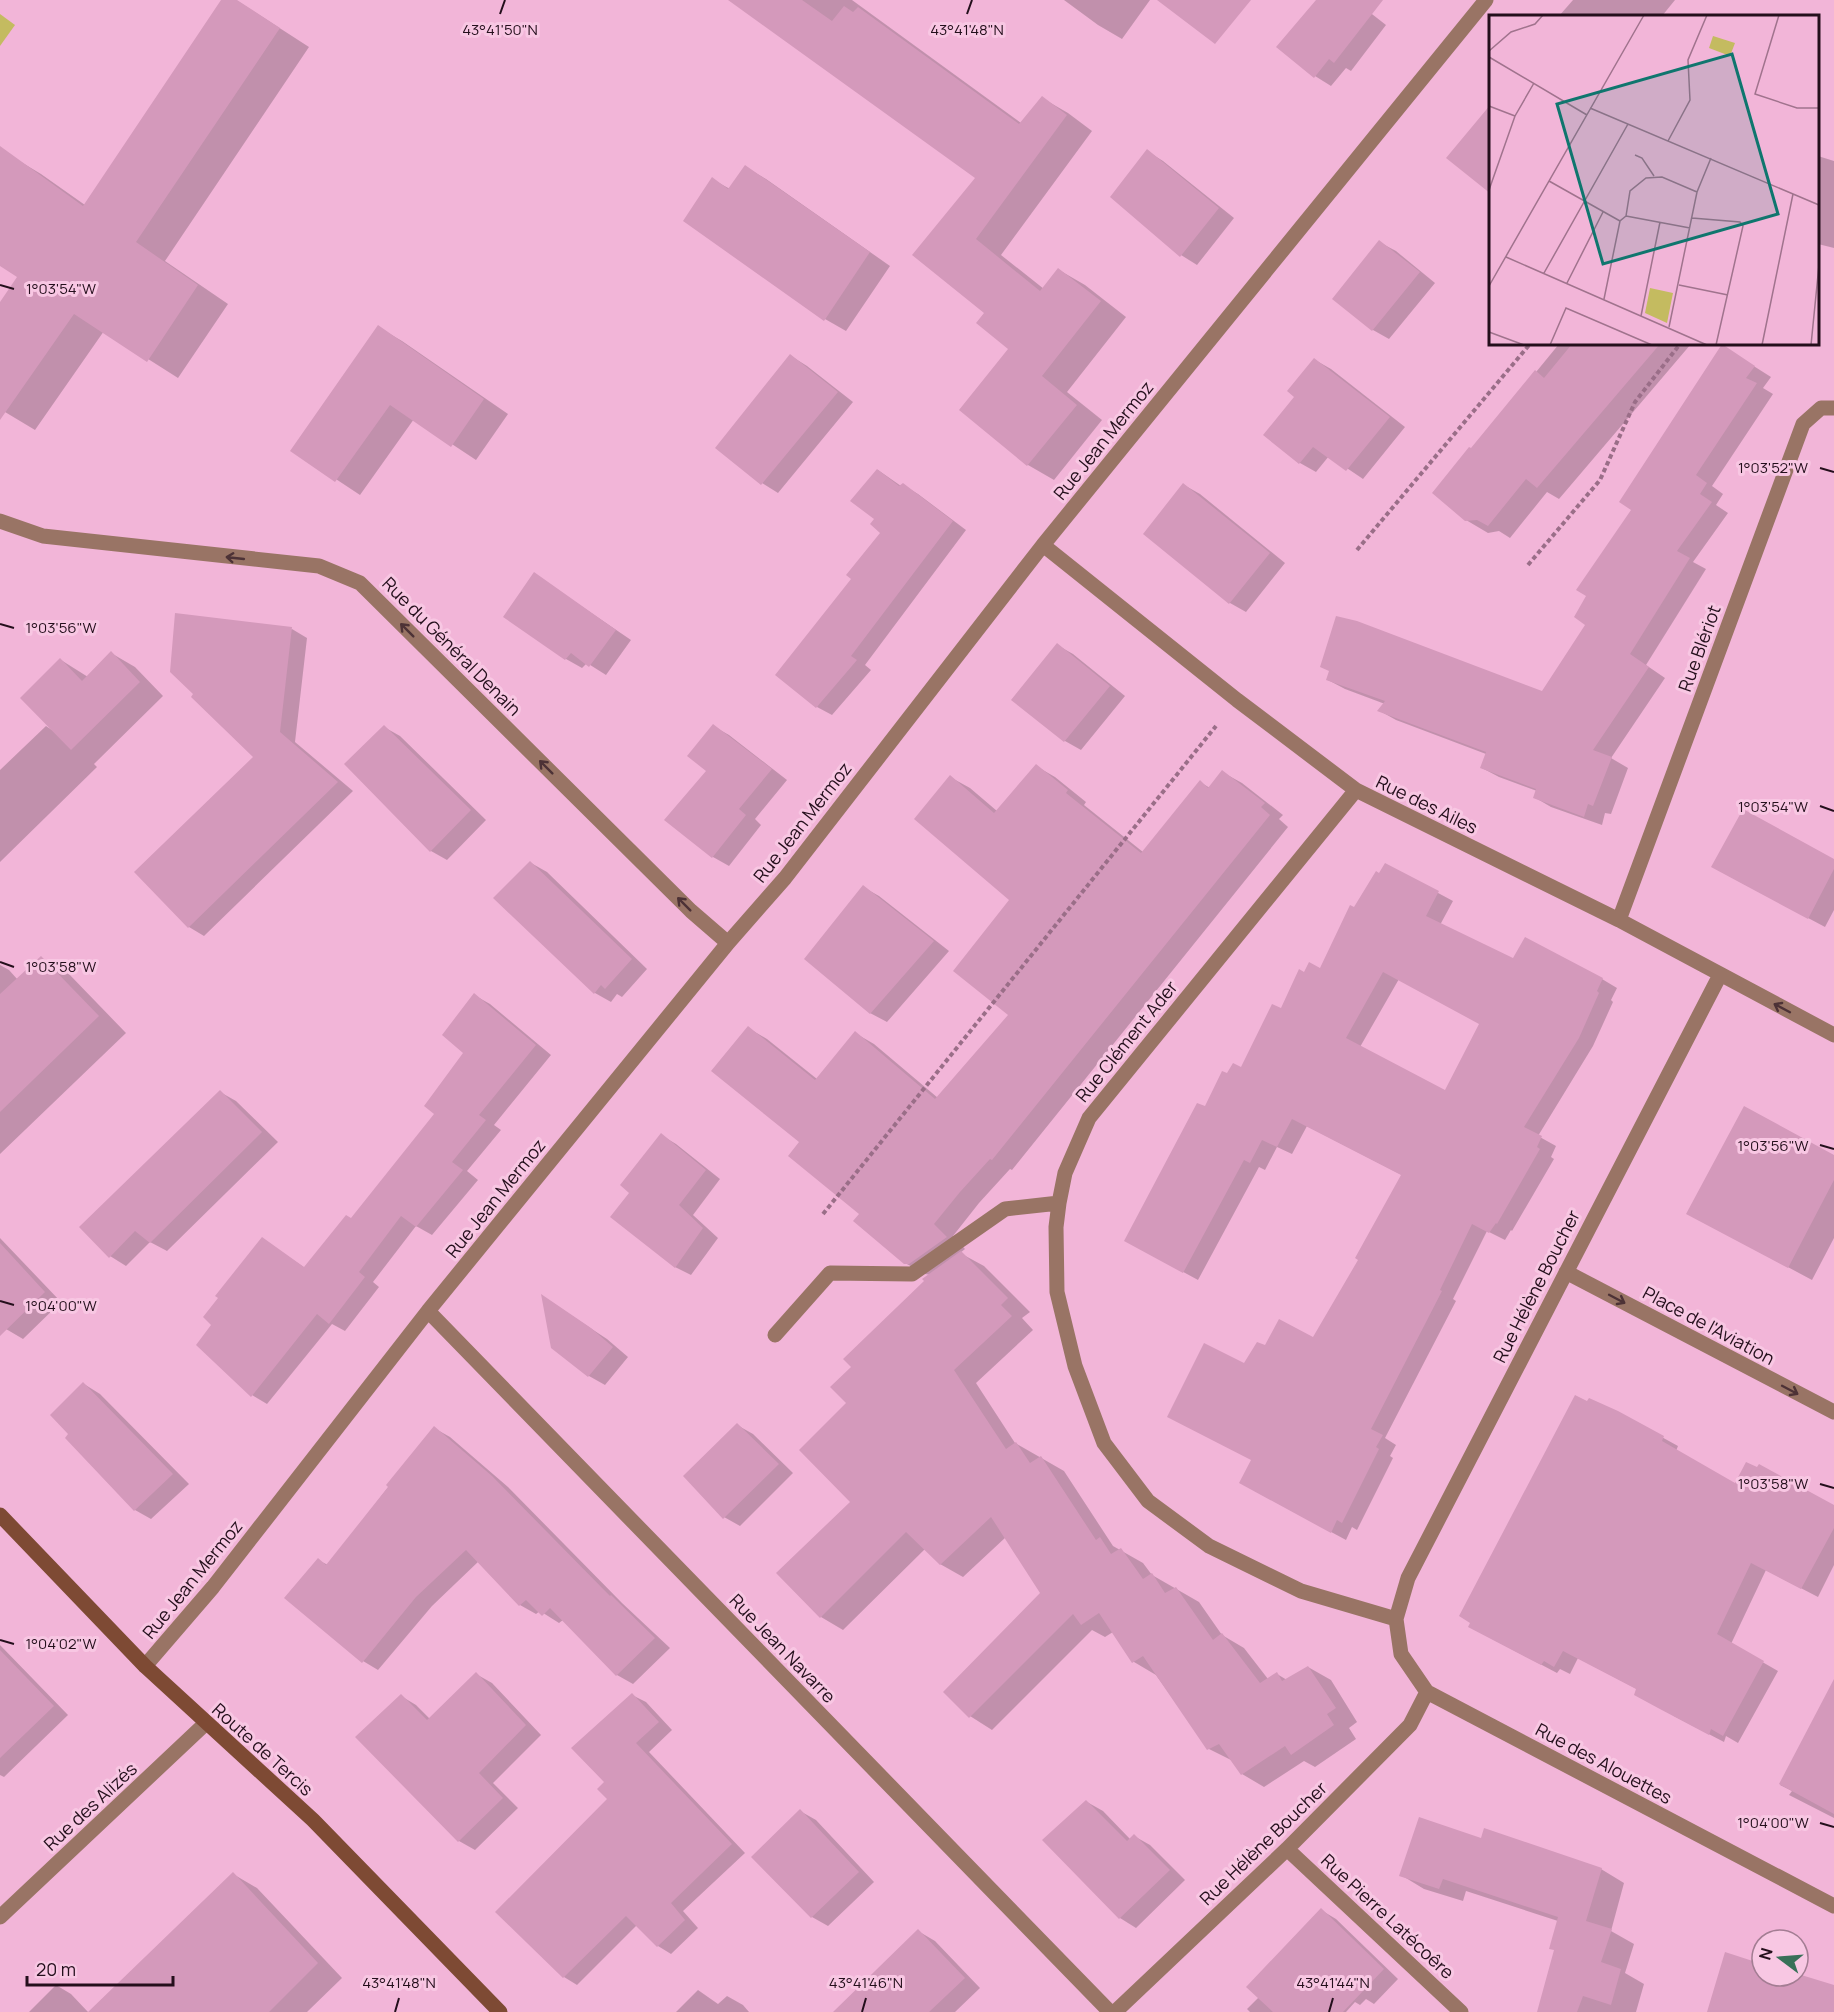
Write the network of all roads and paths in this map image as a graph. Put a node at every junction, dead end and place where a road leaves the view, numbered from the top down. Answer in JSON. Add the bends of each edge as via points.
{"nodes":[{"id":1,"x":1486,"y":0,"type":"edge"},
{"id":2,"x":1529,"y":345,"type":"edge"},
{"id":3,"x":1679,"y":345,"type":"edge"},
{"id":4,"x":1834,"y":408,"type":"edge"},
{"id":5,"x":0,"y":521,"type":"edge"},
{"id":6,"x":1043,"y":545,"type":"junction"},
{"id":7,"x":1357,"y":550,"type":"dead end"},
{"id":8,"x":1528,"y":566,"type":"dead end"},
{"id":9,"x":1237,"y":700,"type":"junction"},
{"id":10,"x":1356,"y":790,"type":"junction"},
{"id":11,"x":1619,"y":920,"type":"junction"},
{"id":12,"x":728,"y":944,"type":"junction"},
{"id":13,"x":1720,"y":975,"type":"junction"},
{"id":14,"x":1834,"y":1035,"type":"edge"},
{"id":15,"x":1059,"y":1203,"type":"junction"},
{"id":16,"x":823,"y":1214,"type":"dead end"},
{"id":17,"x":1566,"y":1272,"type":"junction"},
{"id":18,"x":428,"y":1311,"type":"junction"},
{"id":19,"x":775,"y":1335,"type":"dead end"},
{"id":20,"x":1834,"y":1413,"type":"edge"},
{"id":21,"x":0,"y":1515,"type":"edge"},
{"id":22,"x":1396,"y":1619,"type":"junction"},
{"id":23,"x":145,"y":1666,"type":"junction"},
{"id":24,"x":1427,"y":1692,"type":"junction"},
{"id":25,"x":206,"y":1723,"type":"junction"},
{"id":26,"x":1287,"y":1849,"type":"junction"},
{"id":27,"x":1834,"y":1906,"type":"edge"},
{"id":28,"x":0,"y":1917,"type":"edge"},
{"id":29,"x":500,"y":2012,"type":"edge"},
{"id":30,"x":1110,"y":2012,"type":"edge"},
{"id":31,"x":1115,"y":2012,"type":"edge"},
{"id":32,"x":1461,"y":2012,"type":"edge"}],
"edges":[{"from":1,"to":6,"type":"street","name":"Rue Jean Mermoz"},
{"from":2,"to":7,"type":"path"},
{"from":3,"to":8,"type":"path","via":[[1635,402],[1600,480]]},
{"from":4,"to":11,"type":"street","name":"Rue Blériot","via":[[1821,408],[1803,424]]},
{"from":12,"to":5,"type":"street","name":"Rue du Général Denain","one_way":true,"via":[[360,583],[319,566],[44,536]]},
{"from":6,"to":9,"type":"street","name":"Rue des Ailes"},
{"from":6,"to":12,"type":"street","name":"Rue Jean Mermoz","via":[[785,878]]},
{"from":9,"to":10,"type":"street","name":"Rue des Ailes"},
{"from":9,"to":16,"type":"path"},
{"from":10,"to":11,"type":"street","name":"Rue des Ailes"},
{"from":10,"to":15,"type":"street","name":"Rue Clément Ader","via":[[1089,1118],[1065,1173]]},
{"from":11,"to":13,"type":"street","name":"Rue des Ailes"},
{"from":12,"to":18,"type":"street","name":"Rue Jean Mermoz"},
{"from":14,"to":13,"type":"street","name":"Rue des Ailes","one_way":true},
{"from":13,"to":17,"type":"street","name":"Rue Hélène Boucher"},
{"from":15,"to":19,"type":"street","via":[[1005,1209],[912,1274],[830,1273]]},
{"from":15,"to":22,"type":"street","name":"Rue Clément Ader","via":[[1057,1292],[1075,1366],[1104,1443],[1148,1501],[1209,1546],[1301,1592]]},
{"from":17,"to":20,"type":"street","name":"Place de l'Aviation","one_way":true},
{"from":17,"to":22,"type":"street","name":"Rue Hélène Boucher","via":[[1408,1578]]},
{"from":18,"to":23,"type":"street","name":"Rue Jean Mermoz","via":[[213,1587]]},
{"from":18,"to":30,"type":"street","name":"Rue Jean Navarre"},
{"from":21,"to":23,"type":"main road","name":"Route de Tercis"},
{"from":22,"to":24,"type":"street","name":"Rue des Alouettes","via":[[1401,1654]]},
{"from":23,"to":25,"type":"main road","name":"Route de Tercis"},
{"from":24,"to":26,"type":"street","name":"Rue Hélène Boucher","via":[[1410,1725]]},
{"from":24,"to":27,"type":"street","name":"Rue des Alouettes"},
{"from":25,"to":28,"type":"street","name":"Rue des Alizés"},
{"from":25,"to":29,"type":"main road","name":"Route de Tercis","via":[[313,1820]]},
{"from":26,"to":31,"type":"street","name":"Rue Hélène Boucher"},
{"from":26,"to":32,"type":"street","name":"Rue Pierre Latécoêre"}]}
